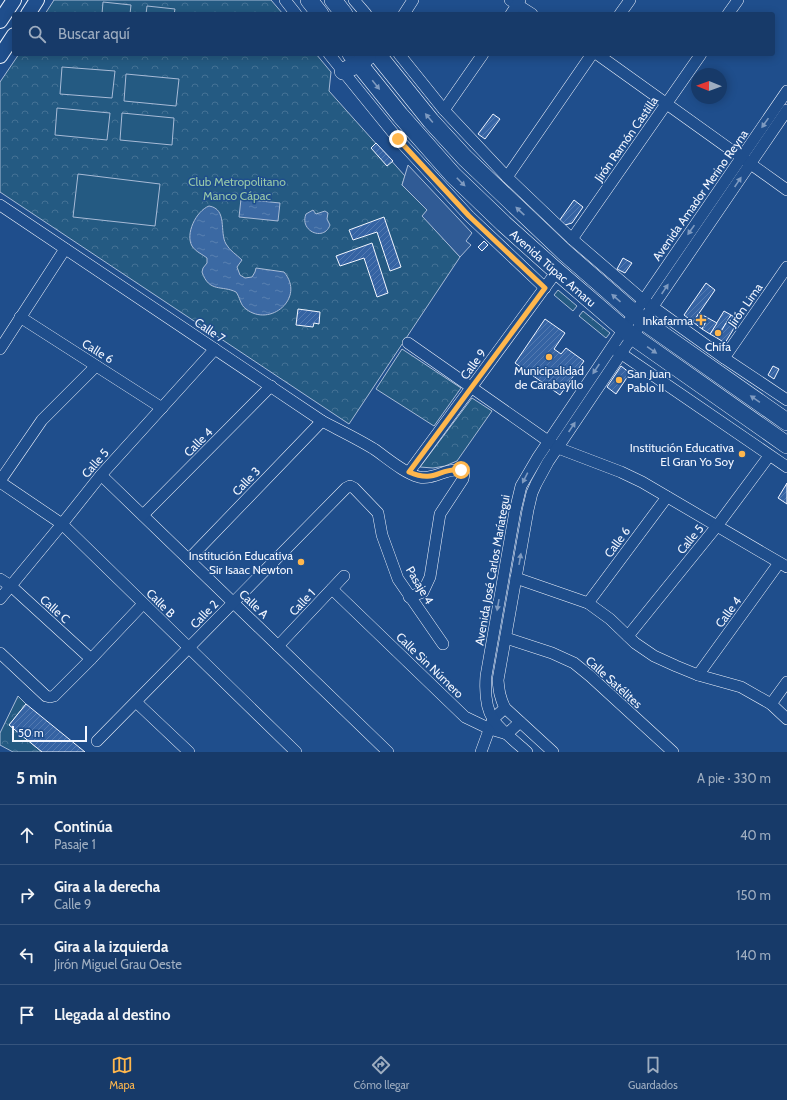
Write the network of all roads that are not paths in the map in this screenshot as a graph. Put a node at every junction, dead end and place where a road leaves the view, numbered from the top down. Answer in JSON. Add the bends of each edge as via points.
{"nodes":[{"id":1,"x":14,"y":0,"type":"edge"},
{"id":2,"x":38,"y":0,"type":"edge"},
{"id":3,"x":285,"y":0,"type":"edge"},
{"id":4,"x":309,"y":0,"type":"edge"},
{"id":5,"x":333,"y":0,"type":"edge"},
{"id":6,"x":354,"y":0,"type":"edge"},
{"id":7,"x":413,"y":0,"type":"edge"},
{"id":8,"x":630,"y":0,"type":"edge"},
{"id":9,"x":738,"y":0,"type":"edge"},
{"id":10,"x":515,"y":5,"type":"edge"},
{"id":11,"x":29,"y":12,"type":"edge"},
{"id":12,"x":294,"y":12,"type":"edge"},
{"id":13,"x":318,"y":12,"type":"edge"},
{"id":14,"x":342,"y":12,"type":"edge"},
{"id":15,"x":364,"y":12,"type":"edge"},
{"id":16,"x":405,"y":12,"type":"edge"},
{"id":17,"x":528,"y":12,"type":"edge"},
{"id":18,"x":621,"y":12,"type":"edge"},
{"id":19,"x":729,"y":12,"type":"edge"},
{"id":20,"x":0,"y":21,"type":"edge"},
{"id":21,"x":12,"y":38,"type":"edge"},
{"id":22,"x":0,"y":56,"type":"edge"},
{"id":23,"x":331,"y":56,"type":"edge"},
{"id":24,"x":378,"y":56,"type":"edge"},
{"id":25,"x":401,"y":56,"type":"edge"},
{"id":26,"x":482,"y":56,"type":"edge"},
{"id":27,"x":591,"y":56,"type":"edge"},
{"id":28,"x":600,"y":56,"type":"edge"},
{"id":29,"x":700,"y":56,"type":"edge"},
{"id":30,"x":360,"y":57,"type":"edge"},
{"id":31,"x":343,"y":71,"type":"junction"},
{"id":32,"x":787,"y":91,"type":"edge"},
{"id":33,"x":666,"y":104,"type":"junction"},
{"id":34,"x":444,"y":110,"type":"junction"},
{"id":35,"x":787,"y":110,"type":"edge"},
{"id":36,"x":746,"y":161,"type":"junction"},
{"id":37,"x":507,"y":177,"type":"junction"},
{"id":38,"x":787,"y":190,"type":"edge"},
{"id":39,"x":0,"y":207,"type":"edge"},
{"id":40,"x":572,"y":239,"type":"junction"},
{"id":41,"x":65,"y":249,"type":"junction"},
{"id":42,"x":787,"y":267,"type":"edge"},
{"id":43,"x":557,"y":271,"type":"junction"},
{"id":44,"x":545,"y":288,"type":"junction"},
{"id":45,"x":652,"y":306,"type":"junction"},
{"id":46,"x":640,"y":312,"type":"junction"},
{"id":47,"x":20,"y":317,"type":"junction"},
{"id":48,"x":628,"y":333,"type":"junction"},
{"id":49,"x":408,"y":344,"type":"dead end"},
{"id":50,"x":612,"y":346,"type":"junction"},
{"id":51,"x":0,"y":349,"type":"edge"},
{"id":52,"x":215,"y":349,"type":"junction"},
{"id":53,"x":621,"y":353,"type":"junction"},
{"id":54,"x":724,"y":358,"type":"junction"},
{"id":55,"x":96,"y":366,"type":"junction"},
{"id":56,"x":271,"y":386,"type":"junction"},
{"id":57,"x":472,"y":388,"type":"junction"},
{"id":58,"x":787,"y":400,"type":"edge"},
{"id":59,"x":162,"y":408,"type":"junction"},
{"id":60,"x":322,"y":421,"type":"junction"},
{"id":61,"x":787,"y":422,"type":"edge"},
{"id":62,"x":785,"y":439,"type":"edge"},
{"id":63,"x":548,"y":441,"type":"junction"},
{"id":64,"x":558,"y":448,"type":"junction"},
{"id":65,"x":769,"y":456,"type":"junction"},
{"id":66,"x":787,"y":468,"type":"edge"},
{"id":67,"x":409,"y":472,"type":"junction"},
{"id":68,"x":101,"y":475,"type":"junction"},
{"id":69,"x":0,"y":481,"type":"edge"},
{"id":70,"x":346,"y":488,"type":"joint"},
{"id":71,"x":667,"y":497,"type":"junction"},
{"id":72,"x":143,"y":516,"type":"junction"},
{"id":73,"x":62,"y":524,"type":"junction"},
{"id":74,"x":717,"y":526,"type":"junction"},
{"id":75,"x":189,"y":559,"type":"junction"},
{"id":76,"x":783,"y":565,"type":"edge"},
{"id":77,"x":344,"y":576,"type":"dead end"},
{"id":78,"x":516,"y":578,"type":"junction"},
{"id":79,"x":0,"y":579,"type":"edge"},
{"id":80,"x":11,"y":586,"type":"junction"},
{"id":81,"x":332,"y":589,"type":"junction"},
{"id":82,"x":409,"y":597,"type":"junction"},
{"id":83,"x":0,"y":599,"type":"edge"},
{"id":84,"x":234,"y":603,"type":"junction"},
{"id":85,"x":588,"y":603,"type":"junction"},
{"id":86,"x":143,"y":604,"type":"junction"},
{"id":87,"x":628,"y":636,"type":"junction"},
{"id":88,"x":506,"y":638,"type":"junction"},
{"id":89,"x":443,"y":644,"type":"dead end"},
{"id":90,"x":278,"y":646,"type":"junction"},
{"id":91,"x":189,"y":649,"type":"junction"},
{"id":92,"x":0,"y":653,"type":"edge"},
{"id":93,"x":91,"y":659,"type":"junction"},
{"id":94,"x":698,"y":675,"type":"junction"},
{"id":95,"x":787,"y":682,"type":"edge"},
{"id":96,"x":136,"y":702,"type":"junction"},
{"id":97,"x":771,"y":704,"type":"junction"},
{"id":98,"x":505,"y":708,"type":"junction"},
{"id":99,"x":787,"y":719,"type":"edge"},
{"id":100,"x":520,"y":722,"type":"junction"},
{"id":101,"x":491,"y":724,"type":"junction"},
{"id":102,"x":507,"y":734,"type":"junction"},
{"id":103,"x":98,"y":741,"type":"dead end"},
{"id":104,"x":188,"y":752,"type":"edge"},
{"id":105,"x":296,"y":752,"type":"edge"},
{"id":106,"x":388,"y":752,"type":"edge"},
{"id":107,"x":481,"y":752,"type":"edge"},
{"id":108,"x":527,"y":752,"type":"edge"},
{"id":109,"x":553,"y":752,"type":"edge"},
{"id":110,"x":673,"y":752,"type":"edge"}],
"edges":[{"from":1,"to":20,"type":"main road"},
{"from":2,"to":11,"type":"main road"},
{"from":3,"to":12,"type":"street"},
{"from":4,"to":13,"type":"highway"},
{"from":5,"to":14,"type":"highway"},
{"from":6,"to":15,"type":"street"},
{"from":7,"to":16,"type":"street"},
{"from":8,"to":18,"type":"street"},
{"from":9,"to":19,"type":"street"},
{"from":10,"to":17,"type":"street"},
{"from":21,"to":22,"type":"main road"},
{"from":23,"to":31,"type":"street"},
{"from":46,"to":24,"type":"highway","name":"Avenida Túpac Amaru","one_way":true,"via":[[564,252],[464,157]]},
{"from":25,"to":34,"type":"street","name":"Avenida Túpac Amaru"},
{"from":26,"to":34,"type":"street"},
{"from":27,"to":37,"type":"street"},
{"from":28,"to":33,"type":"street"},
{"from":29,"to":33,"type":"street","name":"Jirón Ramón Castilla"},
{"from":30,"to":31,"type":"highway"},
{"from":30,"to":43,"type":"highway","name":"Avenida Túpac Amaru","one_way":true,"via":[[400,115],[453,175]]},
{"from":31,"to":44,"type":"street","via":[[398,139],[469,216]]},
{"from":32,"to":36,"type":"street","name":"Avenida Amador Merino Reyna","one_way":true},
{"from":33,"to":36,"type":"street"},
{"from":33,"to":40,"type":"street","name":"Jirón Ramón Castilla"},
{"from":34,"to":37,"type":"street","name":"Avenida Túpac Amaru"},
{"from":35,"to":36,"type":"street","name":"Avenida Amador Merino Reyna"},
{"from":36,"to":38,"type":"street"},
{"from":45,"to":36,"type":"street","name":"Avenida Amador Merino Reyna","one_way":true},
{"from":36,"to":46,"type":"street","name":"Avenida Amador Merino Reyna","one_way":true},
{"from":37,"to":40,"type":"street","name":"Avenida Túpac Amaru"},
{"from":39,"to":41,"type":"street","name":"Calle 7"},
{"from":40,"to":46,"type":"street","name":"Avenida Túpac Amaru"},
{"from":41,"to":47,"type":"street"},
{"from":41,"to":52,"type":"street","name":"Calle 7"},
{"from":42,"to":54,"type":"street","name":"Jirón Lima"},
{"from":43,"to":44,"type":"street","name":"Calle 9"},
{"from":43,"to":48,"type":"highway","name":"Avenida Túpac Amaru"},
{"from":44,"to":57,"type":"street","name":"Calle 9"},
{"from":45,"to":46,"type":"street","name":"Avenida Amador Merino Reyna"},
{"from":45,"to":46,"type":"street","name":"Avenida Túpac Amaru"},
{"from":45,"to":54,"type":"street","name":"Avenida Túpac Amaru"},
{"from":46,"to":48,"type":"street","name":"Avenida José Carlos Maríategui"},
{"from":61,"to":46,"type":"highway","name":"Avenida Túpac Amaru","one_way":true},
{"from":47,"to":51,"type":"street"},
{"from":47,"to":55,"type":"street","name":"Calle 6"},
{"from":48,"to":50,"type":"street","name":"Avenida José Carlos Maríategui"},
{"from":48,"to":53,"type":"street","name":"Avenida José Carlos Maríategui"},
{"from":48,"to":62,"type":"highway","name":"Avenida Túpac Amaru","one_way":true},
{"from":49,"to":57,"type":"street"},
{"from":50,"to":53,"type":"street"},
{"from":50,"to":63,"type":"street","name":"Avenida José Carlos Maríategui","one_way":true},
{"from":52,"to":56,"type":"street","name":"Calle 7"},
{"from":52,"to":59,"type":"street","name":"Calle 5"},
{"from":64,"to":53,"type":"street","name":"Avenida José Carlos Maríategui","one_way":true},
{"from":53,"to":65,"type":"street"},
{"from":54,"to":58,"type":"street","name":"Avenida Túpac Amaru"},
{"from":55,"to":59,"type":"street","name":"Calle 6"},
{"from":55,"to":69,"type":"street","via":[[42,420]]},
{"from":56,"to":60,"type":"street","name":"Calle 7"},
{"from":56,"to":72,"type":"street","name":"Calle 4"},
{"from":57,"to":63,"type":"street"},
{"from":57,"to":67,"type":"street","name":"Calle 9"},
{"from":59,"to":68,"type":"street","name":"Calle 5"},
{"from":60,"to":67,"type":"street","name":"Calle 7"},
{"from":60,"to":75,"type":"street","name":"Calle 3"},
{"from":63,"to":64,"type":"street"},
{"from":63,"to":101,"type":"street","name":"Avenida José Carlos Maríategui","one_way":true,"via":[[527,474],[518,497],[486,676],[485,688]]},
{"from":64,"to":71,"type":"street","via":[[621,472]]},
{"from":78,"to":64,"type":"street","name":"Avenida José Carlos Maríategui","one_way":true,"via":[[532,493]]},
{"from":65,"to":66,"type":"street"},
{"from":65,"to":74,"type":"street","name":"Calle 5"},
{"from":67,"to":82,"type":"street","name":"Calle 7","via":[[425,478],[454,469],[461,470],[464,474],[440,514],[430,577],[423,592]]},
{"from":68,"to":72,"type":"street","name":"Calle A"},
{"from":68,"to":73,"type":"street","name":"Calle 5"},
{"from":69,"to":73,"type":"street","name":"Calle B"},
{"from":70,"to":82,"type":"street","name":"Pasaje 4","via":[[354,488],[378,512],[382,535],[398,579]]},
{"from":70,"to":84,"type":"street","name":"Calle 2"},
{"from":71,"to":74,"type":"street"},
{"from":71,"to":85,"type":"street","name":"Calle 6"},
{"from":72,"to":75,"type":"street","name":"Calle A"},
{"from":73,"to":80,"type":"street","name":"Calle 5"},
{"from":73,"to":86,"type":"street","name":"Calle B"},
{"from":74,"to":76,"type":"street"},
{"from":74,"to":87,"type":"street","name":"Calle 5"},
{"from":75,"to":84,"type":"street","name":"Calle A"},
{"from":76,"to":94,"type":"street","name":"Calle 4"},
{"from":77,"to":81,"type":"street","name":"Calle 1"},
{"from":78,"to":85,"type":"street"},
{"from":78,"to":88,"type":"street","name":"Avenida José Carlos Maríategui"},
{"from":79,"to":80,"type":"street","name":"Calle C"},
{"from":80,"to":83,"type":"street","name":"Calle 5"},
{"from":80,"to":93,"type":"street","name":"Calle C"},
{"from":81,"to":90,"type":"street","name":"Calle 1"},
{"from":81,"to":101,"type":"street","name":"Calle Sin Número","via":[[465,717]]},
{"from":82,"to":89,"type":"street","name":"Pasaje 4"},
{"from":84,"to":90,"type":"street","name":"Calle A"},
{"from":84,"to":91,"type":"street","name":"Calle 2"},
{"from":85,"to":87,"type":"street"},
{"from":86,"to":91,"type":"street","name":"Calle B"},
{"from":86,"to":93,"type":"street"},
{"from":87,"to":94,"type":"street","via":[[654,656]]},
{"from":88,"to":98,"type":"street","name":"Avenida José Carlos Maríategui","via":[[498,680]]},
{"from":88,"to":110,"type":"street","name":"Calle Satélites","via":[[574,663]]},
{"from":90,"to":106,"type":"street","name":"Calle A"},
{"from":91,"to":96,"type":"street","name":"Calle 2"},
{"from":91,"to":105,"type":"street","name":"Calle B"},
{"from":92,"to":93,"type":"street","via":[[50,697]]},
{"from":94,"to":97,"type":"street","via":[[741,687]]},
{"from":95,"to":97,"type":"street"},
{"from":96,"to":103,"type":"street","name":"Calle 2"},
{"from":96,"to":104,"type":"street"},
{"from":97,"to":99,"type":"street"},
{"from":98,"to":100,"type":"street","name":"Avenida José Carlos Maríategui"},
{"from":98,"to":101,"type":"street"},
{"from":100,"to":102,"type":"street"},
{"from":100,"to":109,"type":"street","name":"Avenida José Carlos Maríategui"},
{"from":101,"to":102,"type":"street","name":"Calle Sin Número"},
{"from":101,"to":107,"type":"street"},
{"from":102,"to":108,"type":"street"}]}
